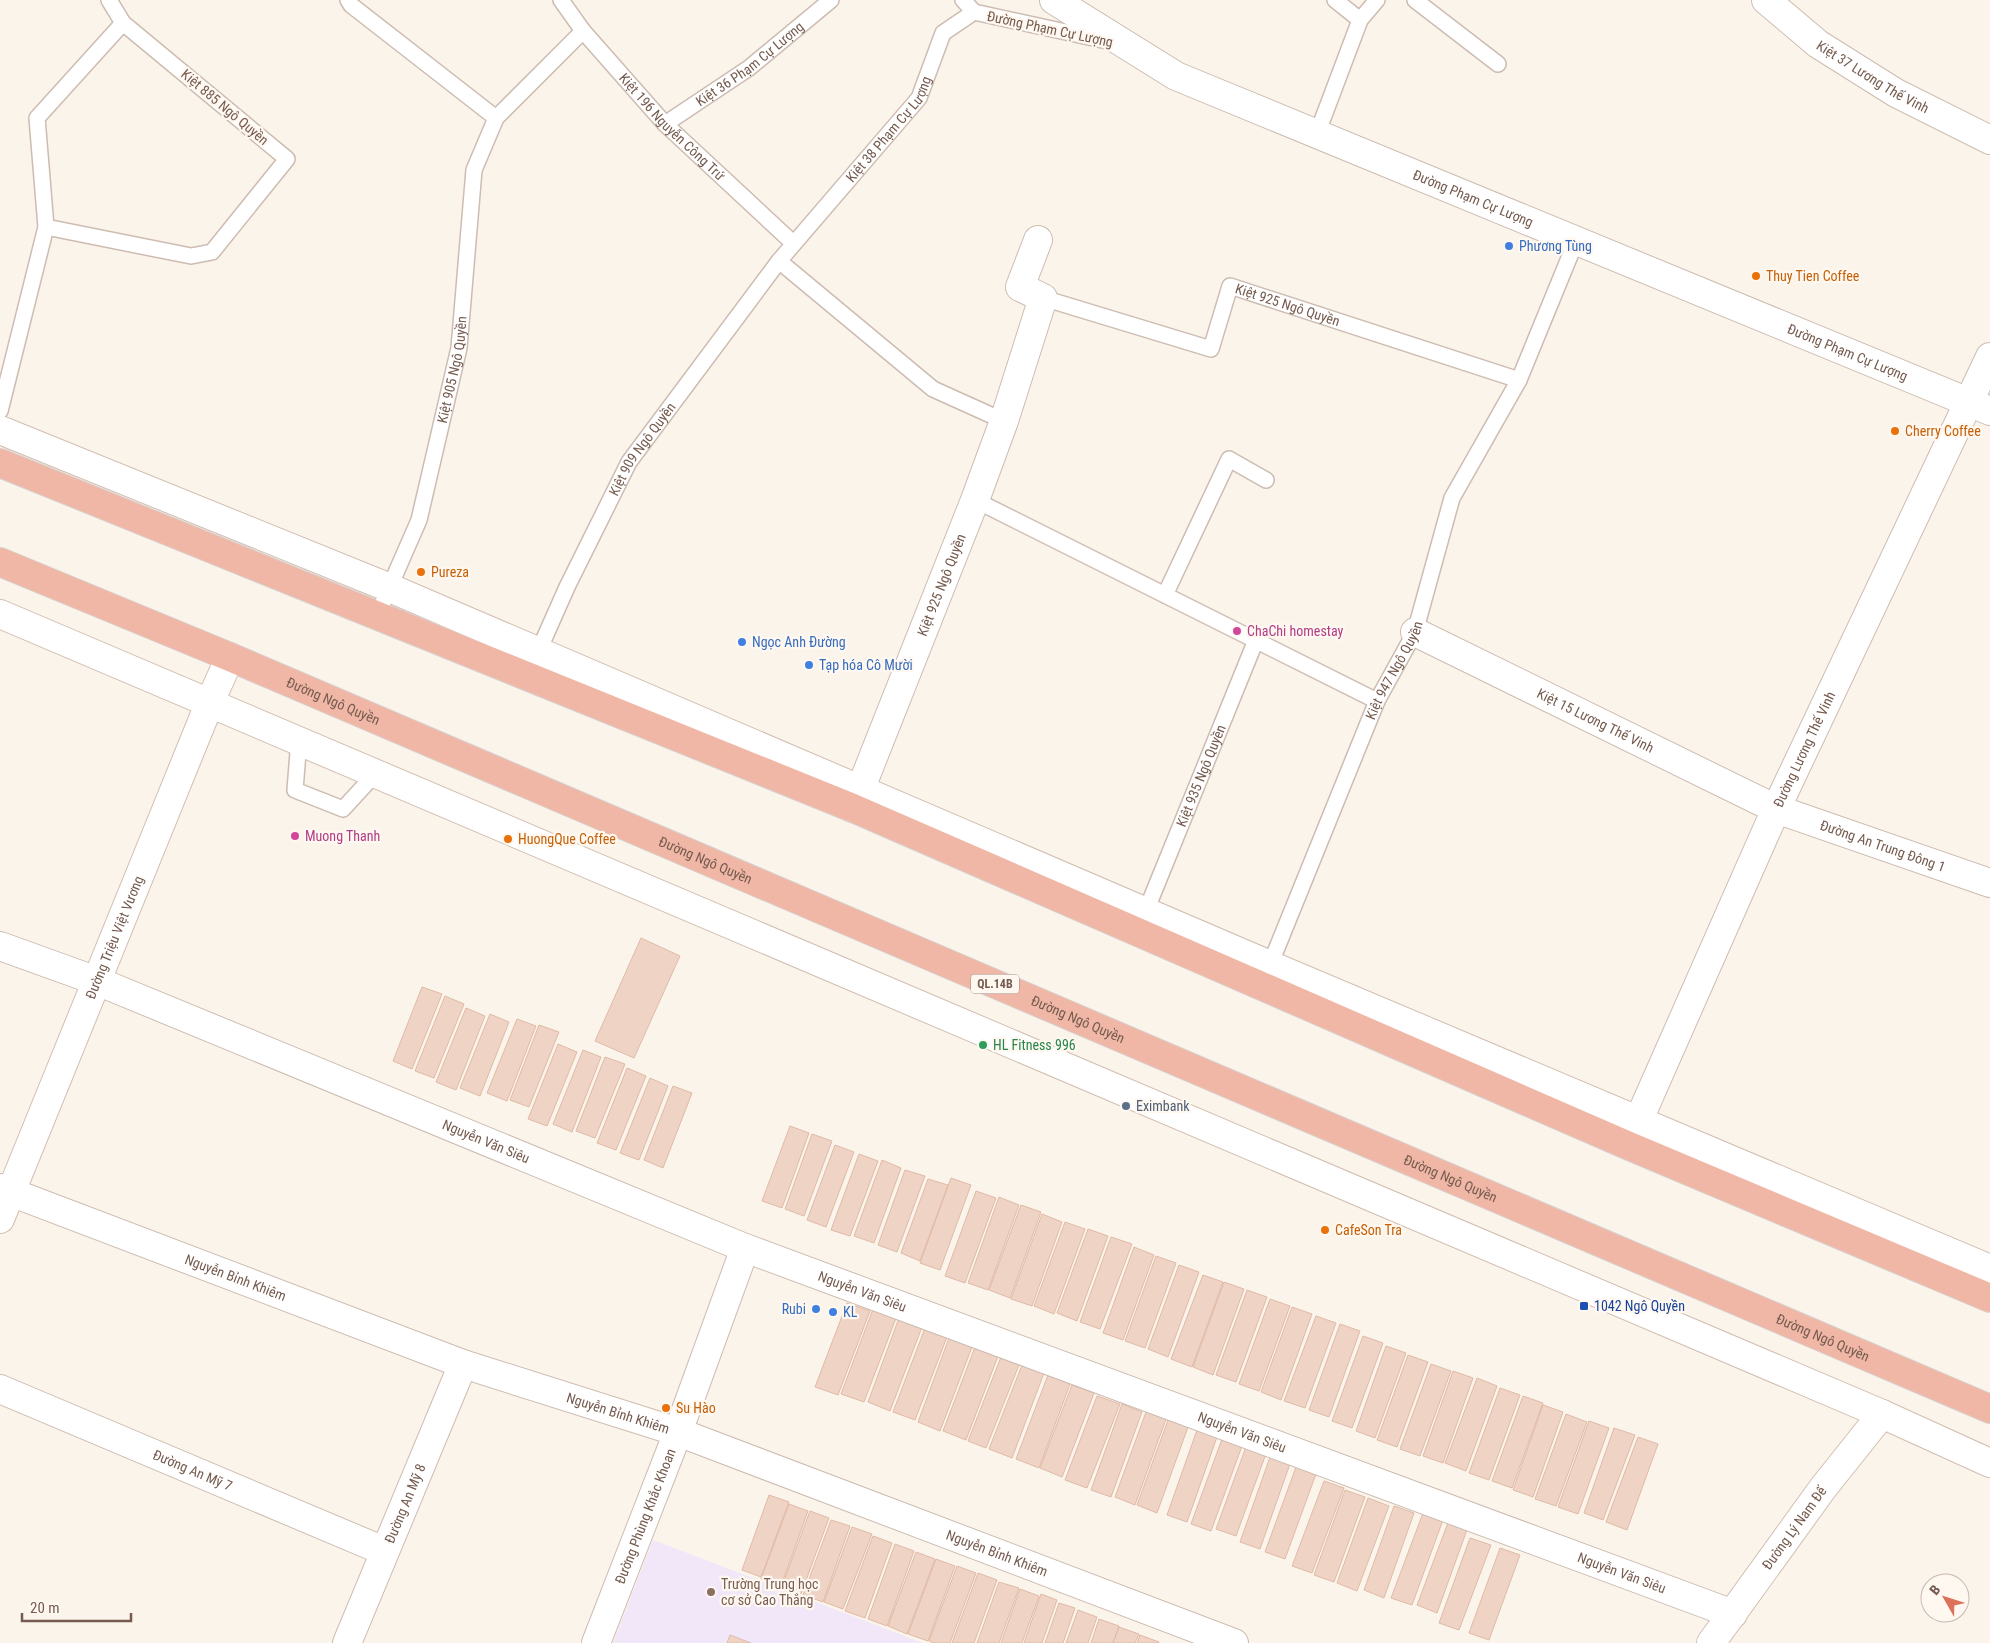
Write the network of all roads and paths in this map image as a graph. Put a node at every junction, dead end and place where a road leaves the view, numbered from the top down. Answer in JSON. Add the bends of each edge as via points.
{"nodes":[{"id":1,"x":108,"y":0,"type":"edge"},
{"id":2,"x":348,"y":0,"type":"edge"},
{"id":3,"x":561,"y":0,"type":"edge"},
{"id":4,"x":831,"y":0,"type":"edge"},
{"id":5,"x":963,"y":0,"type":"edge"},
{"id":6,"x":1054,"y":0,"type":"edge"},
{"id":7,"x":1335,"y":0,"type":"edge"},
{"id":8,"x":1377,"y":0,"type":"edge"},
{"id":9,"x":1415,"y":0,"type":"edge"},
{"id":10,"x":1766,"y":0,"type":"edge"},
{"id":11,"x":974,"y":12,"type":"junction"},
{"id":12,"x":1360,"y":20,"type":"junction"},
{"id":13,"x":124,"y":23,"type":"junction"},
{"id":14,"x":583,"y":31,"type":"junction"},
{"id":15,"x":1126,"y":45,"type":"junction"},
{"id":16,"x":1498,"y":64,"type":"dead end"},
{"id":17,"x":496,"y":118,"type":"junction"},
{"id":18,"x":665,"y":124,"type":"junction"},
{"id":19,"x":1317,"y":134,"type":"junction"},
{"id":20,"x":1990,"y":140,"type":"edge"},
{"id":21,"x":46,"y":227,"type":"junction"},
{"id":22,"x":1038,"y":240,"type":"dead end"},
{"id":23,"x":1576,"y":241,"type":"junction"},
{"id":24,"x":793,"y":243,"type":"junction"},
{"id":25,"x":779,"y":260,"type":"junction"},
{"id":26,"x":1043,"y":298,"type":"junction"},
{"id":27,"x":1990,"y":357,"type":"edge"},
{"id":28,"x":1519,"y":380,"type":"junction"},
{"id":29,"x":1979,"y":407,"type":"edge"},
{"id":30,"x":0,"y":410,"type":"edge"},
{"id":31,"x":1004,"y":421,"type":"junction"},
{"id":32,"x":0,"y":430,"type":"edge"},
{"id":33,"x":0,"y":463,"type":"edge"},
{"id":34,"x":1266,"y":480,"type":"dead end"},
{"id":35,"x":976,"y":500,"type":"junction"},
{"id":36,"x":0,"y":562,"type":"edge"},
{"id":37,"x":390,"y":588,"type":"junction"},
{"id":38,"x":1165,"y":595,"type":"junction"},
{"id":39,"x":0,"y":614,"type":"edge"},
{"id":40,"x":377,"y":616,"type":"junction"},
{"id":41,"x":1415,"y":632,"type":"junction"},
{"id":42,"x":1256,"y":640,"type":"junction"},
{"id":43,"x":538,"y":652,"type":"junction"},
{"id":44,"x":230,"y":658,"type":"junction"},
{"id":45,"x":528,"y":677,"type":"junction"},
{"id":46,"x":1377,"y":701,"type":"junction"},
{"id":47,"x":210,"y":702,"type":"junction"},
{"id":48,"x":300,"y":740,"type":"junction"},
{"id":49,"x":376,"y":773,"type":"junction"},
{"id":50,"x":857,"y":799,"type":"junction"},
{"id":51,"x":1776,"y":809,"type":"junction"},
{"id":52,"x":1990,"y":883,"type":"edge"},
{"id":53,"x":1146,"y":912,"type":"junction"},
{"id":54,"x":0,"y":946,"type":"edge"},
{"id":55,"x":1270,"y":965,"type":"junction"},
{"id":56,"x":97,"y":981,"type":"junction"},
{"id":57,"x":1638,"y":1120,"type":"junction"},
{"id":58,"x":1627,"y":1145,"type":"junction"},
{"id":59,"x":5,"y":1190,"type":"edge"},
{"id":60,"x":0,"y":1220,"type":"edge"},
{"id":61,"x":745,"y":1248,"type":"junction"},
{"id":62,"x":1990,"y":1269,"type":"edge"},
{"id":63,"x":1990,"y":1298,"type":"edge"},
{"id":64,"x":463,"y":1364,"type":"junction"},
{"id":65,"x":0,"y":1389,"type":"edge"},
{"id":66,"x":1990,"y":1409,"type":"edge"},
{"id":67,"x":1882,"y":1414,"type":"junction"},
{"id":68,"x":678,"y":1432,"type":"junction"},
{"id":69,"x":1990,"y":1463,"type":"edge"},
{"id":70,"x":384,"y":1551,"type":"junction"},
{"id":71,"x":1733,"y":1614,"type":"junction"},
{"id":72,"x":347,"y":1643,"type":"edge"},
{"id":73,"x":596,"y":1643,"type":"edge"},
{"id":74,"x":1234,"y":1643,"type":"edge"},
{"id":75,"x":1711,"y":1643,"type":"edge"}],
"edges":[{"from":1,"to":13,"type":"lane"},
{"from":2,"to":17,"type":"lane"},
{"from":3,"to":14,"type":"lane","name":"Kiệt 196 Nguyễn Công Trứ"},
{"from":4,"to":18,"type":"lane","name":"Kiệt 36 Phạm Cự Lượng","via":[[749,68]]},
{"from":5,"to":11,"type":"lane"},
{"from":6,"to":15,"type":"street","name":"Đường Phạm Cự Lượng"},
{"from":7,"to":12,"type":"lane"},
{"from":8,"to":12,"type":"lane"},
{"from":9,"to":16,"type":"lane"},
{"from":10,"to":20,"type":"street","name":"Kiệt 37 Lương Thế Vinh","via":[[1818,44],[1896,93]]},
{"from":11,"to":15,"type":"lane","name":"Đường Phạm Cự Lượng"},
{"from":11,"to":24,"type":"lane","name":"Kiệt 38 Phạm Cự Lượng","via":[[942,33],[919,98]]},
{"from":12,"to":19,"type":"lane"},
{"from":13,"to":21,"type":"lane","via":[[37,118]]},
{"from":13,"to":21,"type":"lane","name":"Kiệt 885 Ngô Quyền","via":[[287,159],[212,252],[191,256]]},
{"from":14,"to":17,"type":"lane","name":"Kiệt 905 Ngô Quyền"},
{"from":14,"to":18,"type":"lane","name":"Kiệt 196 Nguyễn Công Trứ"},
{"from":15,"to":19,"type":"street","name":"Đường Phạm Cự Lượng","via":[[1176,76]]},
{"from":17,"to":37,"type":"lane","name":"Kiệt 905 Ngô Quyền","via":[[474,170],[457,358],[419,520]]},
{"from":18,"to":24,"type":"lane","name":"Kiệt 196 Nguyễn Công Trứ"},
{"from":19,"to":23,"type":"street","name":"Đường Phạm Cự Lượng"},
{"from":21,"to":30,"type":"lane"},
{"from":22,"to":26,"type":"street","name":"Kiệt 925 Ngô Quyền","via":[[1020,287]]},
{"from":23,"to":28,"type":"lane","name":"Kiệt 947 Ngô Quyền"},
{"from":23,"to":29,"type":"street","name":"Đường Phạm Cự Lượng"},
{"from":24,"to":25,"type":"lane","name":"Kiệt 909 Ngô Quyền"},
{"from":25,"to":31,"type":"lane","via":[[933,389]]},
{"from":25,"to":43,"type":"lane","name":"Kiệt 909 Ngô Quyền","via":[[629,462]]},
{"from":26,"to":28,"type":"lane","name":"Kiệt 925 Ngô Quyền","via":[[1211,349],[1230,286]]},
{"from":26,"to":31,"type":"street","name":"Kiệt 925 Ngô Quyền"},
{"from":27,"to":29,"type":"street","name":"Đường Lương Thế Vinh"},
{"from":28,"to":41,"type":"lane","name":"Kiệt 947 Ngô Quyền","via":[[1452,498]]},
{"from":29,"to":51,"type":"street","name":"Đường Lương Thế Vinh"},
{"from":31,"to":35,"type":"street","name":"Kiệt 925 Ngô Quyền"},
{"from":32,"to":37,"type":"street"},
{"from":33,"to":40,"type":"highway"},
{"from":34,"to":38,"type":"lane","via":[[1228,460]]},
{"from":35,"to":38,"type":"lane"},
{"from":35,"to":50,"type":"street","name":"Kiệt 925 Ngô Quyền"},
{"from":36,"to":44,"type":"highway","name":"Đường Ngô Quyền","number":"QL.14B"},
{"from":37,"to":40,"type":"lane","name":"Kiệt 905 Ngô Quyền"},
{"from":37,"to":43,"type":"street"},
{"from":38,"to":42,"type":"lane"},
{"from":39,"to":47,"type":"street"},
{"from":40,"to":45,"type":"highway"},
{"from":41,"to":46,"type":"lane","name":"Kiệt 947 Ngô Quyền"},
{"from":41,"to":51,"type":"street","name":"Kiệt 15 Lương Thế Vinh"},
{"from":42,"to":46,"type":"lane"},
{"from":42,"to":53,"type":"lane","name":"Kiệt 935 Ngô Quyền"},
{"from":43,"to":45,"type":"lane","name":"Kiệt 909 Ngô Quyền"},
{"from":43,"to":50,"type":"street"},
{"from":44,"to":47,"type":"street","name":"Đường Triệu Việt Vương"},
{"from":44,"to":66,"type":"highway","name":"Đường Ngô Quyền","number":"QL.14B"},
{"from":45,"to":50,"type":"highway"},
{"from":46,"to":55,"type":"lane","name":"Kiệt 947 Ngô Quyền"},
{"from":47,"to":48,"type":"street"},
{"from":47,"to":56,"type":"street","name":"Đường Triệu Việt Vương"},
{"from":48,"to":49,"type":"street"},
{"from":48,"to":49,"type":"lane","via":[[295,790],[343,808]]},
{"from":49,"to":67,"type":"street"},
{"from":50,"to":53,"type":"street"},
{"from":50,"to":58,"type":"highway"},
{"from":51,"to":52,"type":"street","name":"Đường An Trung Đông 1"},
{"from":51,"to":57,"type":"street","name":"Đường Lương Thế Vinh"},
{"from":53,"to":55,"type":"street"},
{"from":54,"to":56,"type":"street","name":"Nguyễn Văn Siêu"},
{"from":55,"to":57,"type":"street"},
{"from":56,"to":59,"type":"street","name":"Đường Triệu Việt Vương"},
{"from":56,"to":61,"type":"street","name":"Nguyễn Văn Siêu"},
{"from":57,"to":58,"type":"street","name":"Đường Lương Thế Vinh"},
{"from":57,"to":62,"type":"street"},
{"from":58,"to":63,"type":"highway"},
{"from":59,"to":60,"type":"street","name":"Đường Triệu Việt Vương"},
{"from":59,"to":64,"type":"street","name":"Nguyễn Bỉnh Khiêm"},
{"from":61,"to":68,"type":"street","name":"Đường Phùng Khắc Khoan"},
{"from":61,"to":71,"type":"street","name":"Nguyễn Văn Siêu"},
{"from":64,"to":68,"type":"street","name":"Nguyễn Bỉnh Khiêm"},
{"from":64,"to":70,"type":"street","name":"Đường An Mỹ 8"},
{"from":65,"to":70,"type":"street","name":"Đường An Mỹ 7"},
{"from":67,"to":69,"type":"street"},
{"from":67,"to":71,"type":"street","name":"Đường Lý Nam Đế","via":[[1823,1488]]},
{"from":68,"to":73,"type":"street","name":"Đường Phùng Khắc Khoan"},
{"from":68,"to":74,"type":"street","name":"Nguyễn Bỉnh Khiêm"},
{"from":70,"to":72,"type":"street","name":"Đường An Mỹ 8"},
{"from":71,"to":75,"type":"street","name":"Đường Lý Nam Đế"}]}
